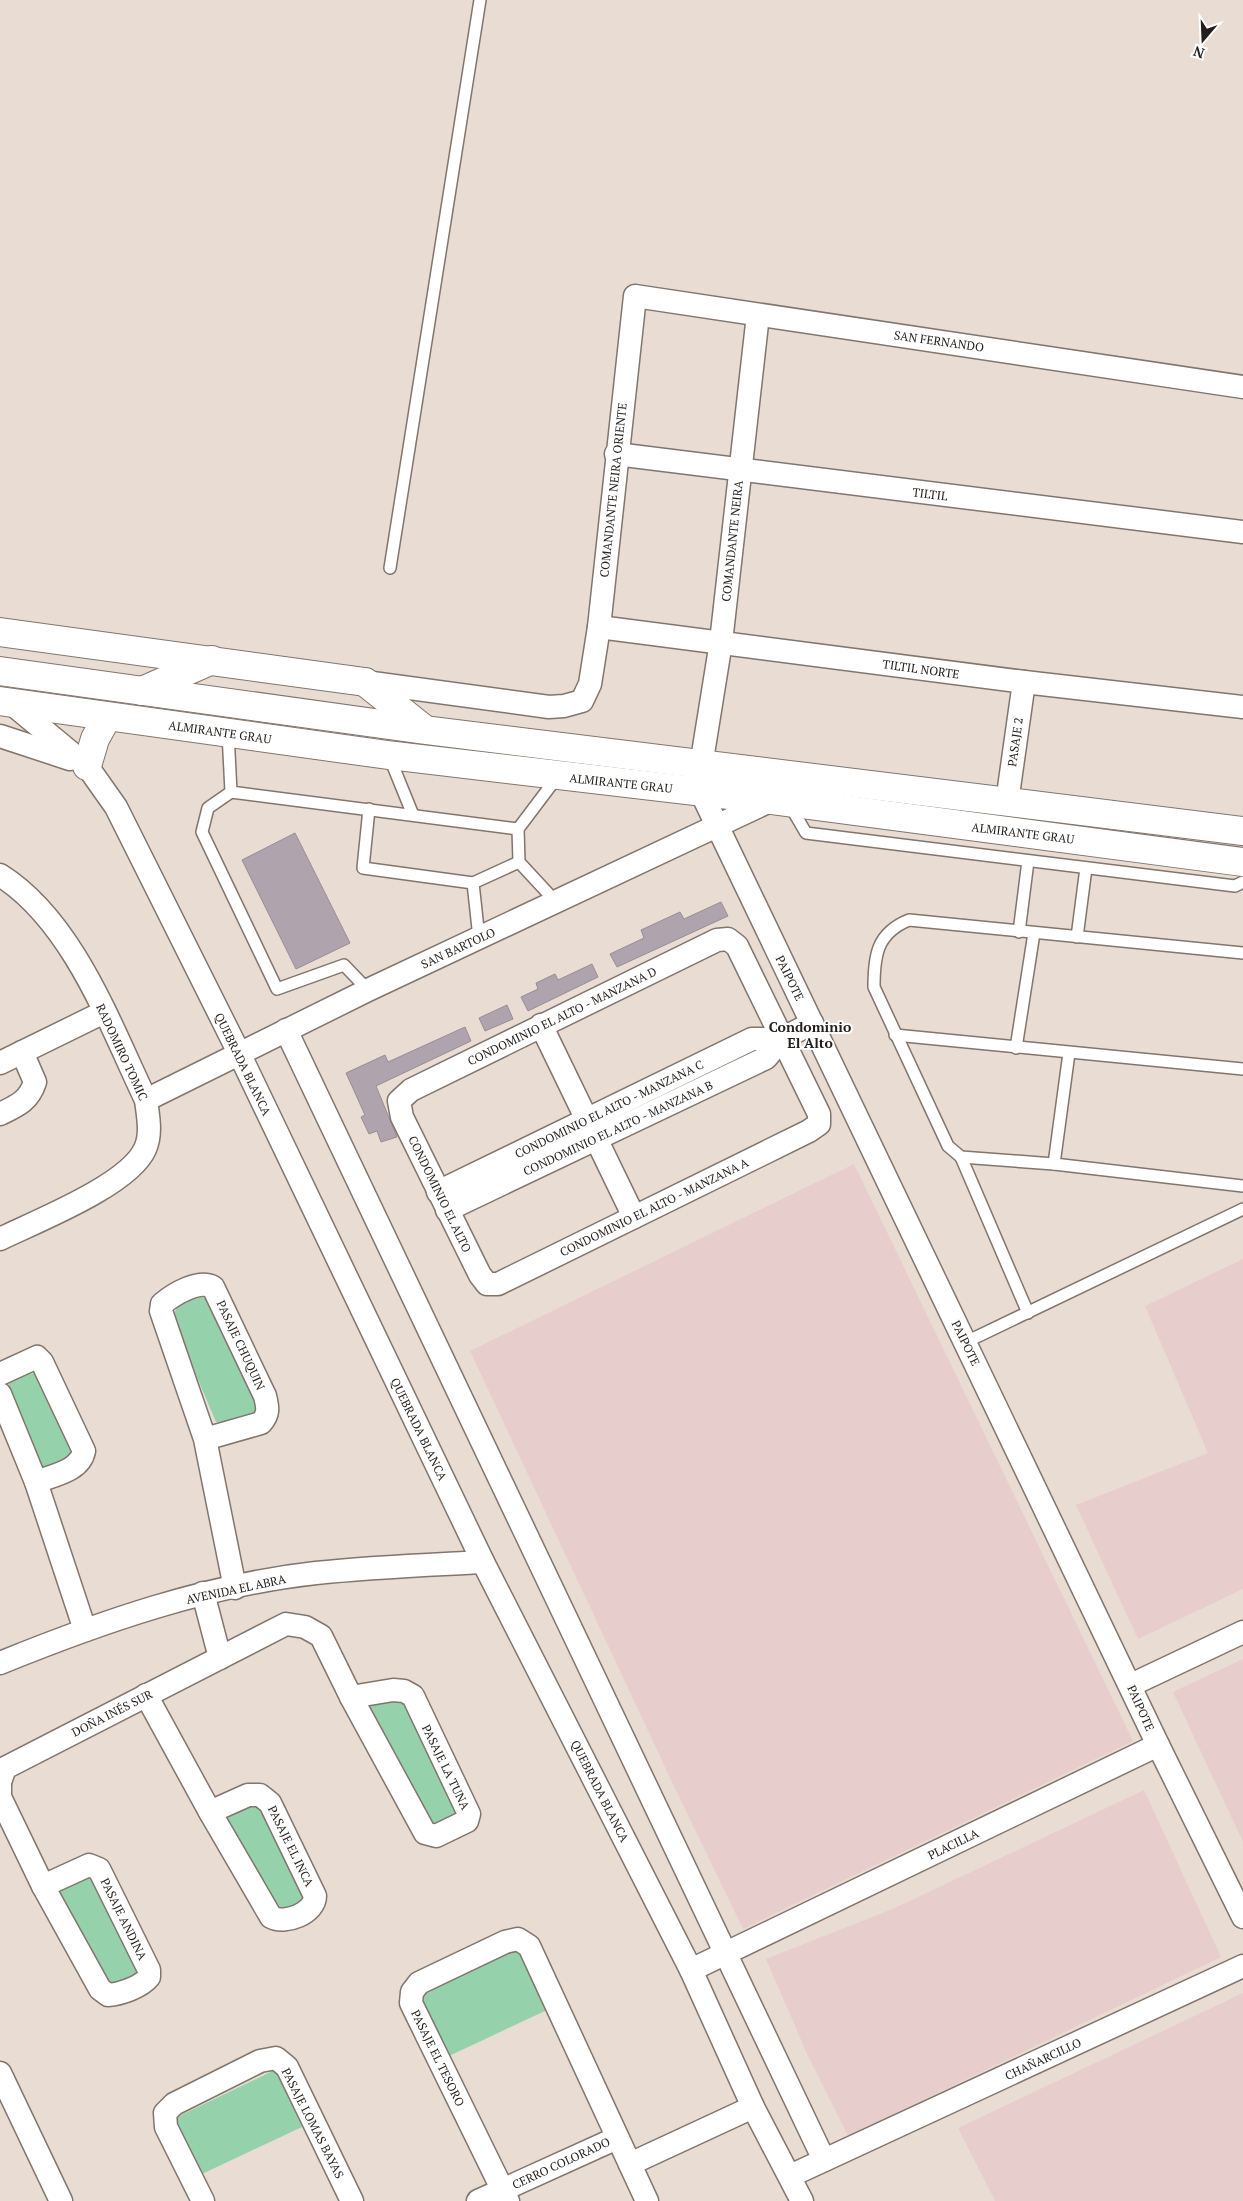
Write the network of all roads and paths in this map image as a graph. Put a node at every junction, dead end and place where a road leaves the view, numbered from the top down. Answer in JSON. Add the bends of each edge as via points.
{"nodes":[{"id":1,"x":480,"y":0,"type":"edge"},
{"id":2,"x":635,"y":296,"type":"joint"},
{"id":3,"x":758,"y":315,"type":"junction"},
{"id":4,"x":1243,"y":386,"type":"edge"},
{"id":5,"x":616,"y":454,"type":"junction"},
{"id":6,"x":740,"y":471,"type":"junction"},
{"id":7,"x":1243,"y":532,"type":"edge"},
{"id":8,"x":390,"y":568,"type":"dead end"},
{"id":9,"x":599,"y":627,"type":"junction"},
{"id":10,"x":0,"y":632,"type":"edge"},
{"id":11,"x":721,"y":642,"type":"junction"},
{"id":12,"x":212,"y":660,"type":"junction"},
{"id":13,"x":0,"y":671,"type":"edge"},
{"id":14,"x":365,"y":682,"type":"junction"},
{"id":15,"x":1024,"y":682,"type":"junction"},
{"id":16,"x":142,"y":691,"type":"junction"},
{"id":17,"x":4,"y":696,"type":"edge"},
{"id":18,"x":1243,"y":708,"type":"edge"},
{"id":19,"x":107,"y":717,"type":"junction"},
{"id":20,"x":425,"y":730,"type":"junction"},
{"id":21,"x":228,"y":733,"type":"junction"},
{"id":22,"x":0,"y":736,"type":"edge"},
{"id":23,"x":388,"y":755,"type":"junction"},
{"id":24,"x":87,"y":766,"type":"junction"},
{"id":25,"x":558,"y":776,"type":"junction"},
{"id":26,"x":701,"y":779,"type":"junction"},
{"id":27,"x":231,"y":792,"type":"junction"},
{"id":28,"x":780,"y":801,"type":"junction"},
{"id":29,"x":1007,"y":802,"type":"junction"},
{"id":30,"x":369,"y":809,"type":"junction"},
{"id":31,"x":413,"y":815,"type":"junction"},
{"id":32,"x":718,"y":826,"type":"junction"},
{"id":33,"x":518,"y":829,"type":"junction"},
{"id":34,"x":1243,"y":831,"type":"edge"},
{"id":35,"x":1028,"y":860,"type":"junction"},
{"id":36,"x":519,"y":862,"type":"junction"},
{"id":37,"x":1243,"y":862,"type":"edge"},
{"id":38,"x":1086,"y":868,"type":"junction"},
{"id":39,"x":3,"y":880,"type":"edge"},
{"id":40,"x":1243,"y":882,"type":"edge"},
{"id":41,"x":473,"y":884,"type":"junction"},
{"id":42,"x":556,"y":902,"type":"junction"},
{"id":43,"x":1019,"y":932,"type":"junction"},
{"id":44,"x":1034,"y":933,"type":"junction"},
{"id":45,"x":1077,"y":937,"type":"junction"},
{"id":46,"x":479,"y":938,"type":"junction"},
{"id":47,"x":1243,"y":953,"type":"edge"},
{"id":48,"x":368,"y":990,"type":"junction"},
{"id":49,"x":104,"y":1012,"type":"junction"},
{"id":50,"x":812,"y":1023,"type":"junction"},
{"id":51,"x":541,"y":1026,"type":"junction"},
{"id":52,"x":286,"y":1030,"type":"junction"},
{"id":53,"x":895,"y":1035,"type":"junction"},
{"id":54,"x":782,"y":1039,"type":"junction"},
{"id":55,"x":1016,"y":1048,"type":"junction"},
{"id":56,"x":22,"y":1052,"type":"junction"},
{"id":57,"x":1069,"y":1053,"type":"junction"},
{"id":58,"x":239,"y":1054,"type":"junction"},
{"id":59,"x":0,"y":1063,"type":"edge"},
{"id":60,"x":1243,"y":1069,"type":"edge"},
{"id":61,"x":146,"y":1100,"type":"junction"},
{"id":62,"x":399,"y":1101,"type":"joint"},
{"id":63,"x":0,"y":1114,"type":"edge"},
{"id":64,"x":592,"y":1129,"type":"junction"},
{"id":65,"x":961,"y":1157,"type":"junction"},
{"id":66,"x":1054,"y":1164,"type":"junction"},
{"id":67,"x":1243,"y":1186,"type":"edge"},
{"id":68,"x":443,"y":1201,"type":"junction"},
{"id":69,"x":1243,"y":1208,"type":"edge"},
{"id":70,"x":634,"y":1217,"type":"junction"},
{"id":71,"x":0,"y":1240,"type":"edge"},
{"id":72,"x":487,"y":1284,"type":"joint"},
{"id":73,"x":1028,"y":1312,"type":"junction"},
{"id":74,"x":966,"y":1342,"type":"junction"},
{"id":75,"x":0,"y":1374,"type":"edge"},
{"id":76,"x":0,"y":1394,"type":"edge"},
{"id":77,"x":205,"y":1439,"type":"junction"},
{"id":78,"x":36,"y":1482,"type":"junction"},
{"id":79,"x":483,"y":1562,"type":"junction"},
{"id":80,"x":235,"y":1588,"type":"junction"},
{"id":81,"x":203,"y":1593,"type":"junction"},
{"id":82,"x":286,"y":1624,"type":"joint"},
{"id":83,"x":85,"y":1630,"type":"junction"},
{"id":84,"x":1243,"y":1632,"type":"edge"},
{"id":85,"x":220,"y":1658,"type":"junction"},
{"id":86,"x":0,"y":1663,"type":"edge"},
{"id":87,"x":1131,"y":1685,"type":"junction"},
{"id":88,"x":146,"y":1695,"type":"junction"},
{"id":89,"x":351,"y":1697,"type":"junction"},
{"id":90,"x":1158,"y":1745,"type":"junction"},
{"id":91,"x":2,"y":1778,"type":"edge"},
{"id":92,"x":210,"y":1812,"type":"junction"},
{"id":93,"x":43,"y":1886,"type":"junction"},
{"id":94,"x":1243,"y":1917,"type":"edge"},
{"id":95,"x":725,"y":1954,"type":"junction"},
{"id":96,"x":1243,"y":1966,"type":"edge"},
{"id":97,"x":691,"y":1970,"type":"junction"},
{"id":98,"x":0,"y":2072,"type":"edge"},
{"id":99,"x":5,"y":2096,"type":"edge"},
{"id":100,"x":753,"y":2108,"type":"junction"},
{"id":101,"x":617,"y":2138,"type":"junction"},
{"id":102,"x":834,"y":2156,"type":"junction"},
{"id":103,"x":630,"y":2164,"type":"junction"},
{"id":104,"x":790,"y":2176,"type":"junction"},
{"id":105,"x":505,"y":2196,"type":"edge"},
{"id":106,"x":61,"y":2201,"type":"edge"},
{"id":107,"x":203,"y":2201,"type":"edge"},
{"id":108,"x":352,"y":2201,"type":"edge"},
{"id":109,"x":478,"y":2201,"type":"edge"},
{"id":110,"x":648,"y":2201,"type":"edge"},
{"id":111,"x":802,"y":2201,"type":"edge"}],
"edges":[{"from":1,"to":8,"type":"lane"},
{"from":2,"to":3,"type":"street","name":"SAN FERNANDO"},
{"from":2,"to":5,"type":"street","name":"COMANDANTE NEIRA ORIENTE"},
{"from":3,"to":4,"type":"street","name":"SAN FERNANDO"},
{"from":3,"to":6,"type":"street","name":"COMANDANTE NEIRA"},
{"from":5,"to":6,"type":"street","name":"TILTIL"},
{"from":5,"to":9,"type":"street","name":"COMANDANTE NEIRA ORIENTE"},
{"from":6,"to":7,"type":"street","name":"TILTIL"},
{"from":6,"to":11,"type":"street","name":"COMANDANTE NEIRA"},
{"from":9,"to":11,"type":"street","name":"TILTIL NORTE"},
{"from":9,"to":14,"type":"street","name":"COMANDANTE NEIRA ORIENTE","via":[[590,684],[582,701],[564,706],[549,707]]},
{"from":10,"to":12,"type":"main road"},
{"from":11,"to":15,"type":"street","name":"TILTIL NORTE"},
{"from":11,"to":26,"type":"street","name":"COMANDANTE NEIRA"},
{"from":12,"to":14,"type":"main road"},
{"from":12,"to":16,"type":"main road"},
{"from":13,"to":16,"type":"main road","name":"ALMIRANTE GRAU"},
{"from":14,"to":20,"type":"main road"},
{"from":15,"to":18,"type":"street","name":"TILTIL NORTE"},
{"from":15,"to":29,"type":"street","name":"PASAJE 2"},
{"from":16,"to":20,"type":"main road","name":"ALMIRANTE GRAU"},
{"from":17,"to":19,"type":"main road","name":"ALMIRANTE GRAU"},
{"from":17,"to":24,"type":"street","name":"QUEBRADA BLANCA"},
{"from":19,"to":21,"type":"main road","name":"ALMIRANTE GRAU"},
{"from":19,"to":24,"type":"main road"},
{"from":20,"to":26,"type":"main road","name":"ALMIRANTE GRAU"},
{"from":21,"to":23,"type":"main road","name":"ALMIRANTE GRAU"},
{"from":21,"to":27,"type":"lane"},
{"from":22,"to":24,"type":"street","via":[[61,754]]},
{"from":23,"to":25,"type":"main road","name":"ALMIRANTE GRAU"},
{"from":23,"to":31,"type":"lane"},
{"from":24,"to":58,"type":"street","name":"QUEBRADA BLANCA","via":[[116,807]]},
{"from":25,"to":26,"type":"main road","name":"ALMIRANTE GRAU"},
{"from":25,"to":33,"type":"lane"},
{"from":26,"to":28,"type":"main road","name":"ALMIRANTE GRAU"},
{"from":26,"to":29,"type":"main road","name":"ALMIRANTE GRAU"},
{"from":26,"to":32,"type":"street","name":"PAIPOTE"},
{"from":27,"to":30,"type":"lane"},
{"from":27,"to":48,"type":"lane","via":[[208,808],[202,832],[277,989],[344,965]]},
{"from":28,"to":32,"type":"street","name":"SAN BARTOLO"},
{"from":28,"to":35,"type":"lane","via":[[806,833]]},
{"from":28,"to":37,"type":"main road","name":"ALMIRANTE GRAU"},
{"from":29,"to":34,"type":"main road","name":"ALMIRANTE GRAU"},
{"from":30,"to":31,"type":"lane"},
{"from":30,"to":41,"type":"lane","via":[[363,868]]},
{"from":31,"to":33,"type":"lane"},
{"from":32,"to":42,"type":"street","name":"SAN BARTOLO"},
{"from":32,"to":50,"type":"street","name":"PAIPOTE"},
{"from":33,"to":36,"type":"lane"},
{"from":35,"to":38,"type":"lane"},
{"from":35,"to":43,"type":"lane"},
{"from":36,"to":41,"type":"lane"},
{"from":36,"to":42,"type":"lane"},
{"from":38,"to":40,"type":"lane","via":[[1235,886]]},
{"from":38,"to":45,"type":"lane"},
{"from":39,"to":49,"type":"street","name":"RADOMIRO TOMIC","via":[[28,897],[68,942]]},
{"from":41,"to":46,"type":"lane"},
{"from":42,"to":46,"type":"street","name":"SAN BARTOLO"},
{"from":43,"to":44,"type":"lane"},
{"from":43,"to":53,"type":"lane","via":[[909,920],[893,926],[882,940],[877,956],[874,987]]},
{"from":44,"to":45,"type":"lane"},
{"from":44,"to":55,"type":"lane"},
{"from":45,"to":47,"type":"lane"},
{"from":46,"to":48,"type":"street","name":"SAN BARTOLO"},
{"from":48,"to":52,"type":"street","name":"SAN BARTOLO"},
{"from":49,"to":56,"type":"street"},
{"from":49,"to":61,"type":"street","name":"RADOMIRO TOMIC"},
{"from":50,"to":54,"type":"street"},
{"from":50,"to":74,"type":"street","name":"PAIPOTE"},
{"from":51,"to":54,"type":"street","name":"CONDOMINIO EL ALTO - MANZANA D","via":[[716,940],[728,939],[738,946]]},
{"from":51,"to":62,"type":"street","name":"CONDOMINIO EL ALTO - MANZANA D","via":[[411,1090]]},
{"from":51,"to":64,"type":"street"},
{"from":52,"to":58,"type":"street","name":"SAN BARTOLO"},
{"from":52,"to":95,"type":"street"},
{"from":53,"to":55,"type":"lane"},
{"from":53,"to":65,"type":"lane","via":[[948,1146]]},
{"from":54,"to":64,"type":"street","name":"CONDOMINIO EL ALTO - MANZANA B","via":[[766,1058]]},
{"from":54,"to":70,"type":"street","name":"CONDOMINIO EL ALTO - MANZANA A","via":[[819,1114],[819,1124],[809,1132]]},
{"from":55,"to":57,"type":"lane"},
{"from":56,"to":59,"type":"street"},
{"from":56,"to":63,"type":"street","via":[[35,1082],[31,1093],[21,1104]]},
{"from":57,"to":60,"type":"lane"},
{"from":57,"to":66,"type":"lane"},
{"from":58,"to":61,"type":"street","name":"SAN BARTOLO"},
{"from":58,"to":79,"type":"street","name":"QUEBRADA BLANCA"},
{"from":61,"to":71,"type":"street","name":"RADOMIRO TOMIC","via":[[149,1125],[146,1148],[137,1163],[116,1182]]},
{"from":62,"to":68,"type":"street","name":"CONDOMINIO EL ALTO","via":[[402,1116]]},
{"from":64,"to":68,"type":"street","name":"CONDOMINIO EL ALTO - MANZANA B"},
{"from":64,"to":70,"type":"street"},
{"from":65,"to":66,"type":"lane"},
{"from":65,"to":73,"type":"lane"},
{"from":66,"to":67,"type":"lane"},
{"from":68,"to":72,"type":"street","name":"CONDOMINIO EL ALTO"},
{"from":69,"to":73,"type":"lane"},
{"from":70,"to":72,"type":"street","name":"CONDOMINIO EL ALTO - MANZANA A","via":[[498,1284]]},
{"from":73,"to":74,"type":"lane"},
{"from":74,"to":87,"type":"street","name":"PAIPOTE"},
{"from":75,"to":78,"type":"street","via":[[37,1357],[84,1451],[77,1466]]},
{"from":76,"to":78,"type":"street"},
{"from":77,"to":77,"type":"street","name":"PASAJE CHUQUIN","via":[[260,1423],[268,1409],[265,1396],[213,1287],[207,1283],[168,1299],[162,1304],[161,1311]]},
{"from":77,"to":80,"type":"street","name":"PASAJE CHUQUIN"},
{"from":78,"to":83,"type":"street"},
{"from":79,"to":80,"type":"street","name":"AVENIDA EL ABRA","via":[[316,1573]]},
{"from":79,"to":97,"type":"street","name":"QUEBRADA BLANCA"},
{"from":80,"to":81,"type":"street","name":"AVENIDA EL ABRA"},
{"from":81,"to":83,"type":"street","name":"AVENIDA EL ABRA"},
{"from":81,"to":85,"type":"street"},
{"from":82,"to":85,"type":"street","name":"DOÑA INÉS SUR"},
{"from":82,"to":89,"type":"street","name":"PASAJE LA TUNA","via":[[305,1627],[321,1636]]},
{"from":83,"to":86,"type":"street","name":"AVENIDA EL ABRA"},
{"from":84,"to":87,"type":"street"},
{"from":85,"to":88,"type":"street","name":"DOÑA INÉS SUR"},
{"from":87,"to":90,"type":"street","name":"PAIPOTE"},
{"from":88,"to":91,"type":"street","name":"DOÑA INÉS SUR"},
{"from":88,"to":92,"type":"street","name":"PASAJE EL INCA"},
{"from":89,"to":89,"type":"street","name":"PASAJE LA TUNA","via":[[393,1690],[413,1696],[469,1814],[467,1821],[436,1836],[425,1833]]},
{"from":90,"to":94,"type":"street","name":"PAIPOTE"},
{"from":90,"to":95,"type":"street","name":"PLACILLA"},
{"from":91,"to":93,"type":"street","name":"PASAJE ANDINA","via":[[0,1797]]},
{"from":92,"to":92,"type":"street","name":"PASAJE EL INCA","via":[[248,1795],[260,1795],[270,1803],[315,1896],[311,1908],[285,1921],[271,1917]]},
{"from":93,"to":93,"type":"street","name":"PASAJE ANDINA","via":[[100,1989],[108,1995],[117,1995],[145,1982],[149,1970],[100,1869],[90,1865]]},
{"from":95,"to":97,"type":"street","name":"PLACILLA"},
{"from":95,"to":102,"type":"street"},
{"from":96,"to":102,"type":"street","name":"CHAÑARCILLO"},
{"from":97,"to":100,"type":"street","name":"QUEBRADA BLANCA"},
{"from":98,"to":99,"type":"street"},
{"from":99,"to":106,"type":"street"},
{"from":100,"to":103,"type":"street"},
{"from":100,"to":104,"type":"street","name":"QUEBRADA BLANCA"},
{"from":101,"to":103,"type":"street","name":"PASAJE EL TESORO"},
{"from":101,"to":105,"type":"street","name":"CERRO COLORADO"},
{"from":101,"to":105,"type":"street","name":"PASAJE EL TESORO","via":[[529,1946],[518,1939],[505,1942],[419,1983],[412,1992],[411,2002]]},
{"from":102,"to":104,"type":"street","name":"CHAÑARCILLO"},
{"from":103,"to":110,"type":"street","name":"PASAJE EL TESORO"},
{"from":104,"to":111,"type":"street","name":"QUEBRADA BLANCA"},
{"from":105,"to":109,"type":"street","name":"CERRO COLORADO"},
{"from":107,"to":108,"type":"street","name":"PASAJE LOMAS BAYAS","via":[[166,2127],[165,2113],[174,2104],[217,2082],[260,2061],[276,2058],[287,2067]]}]}
